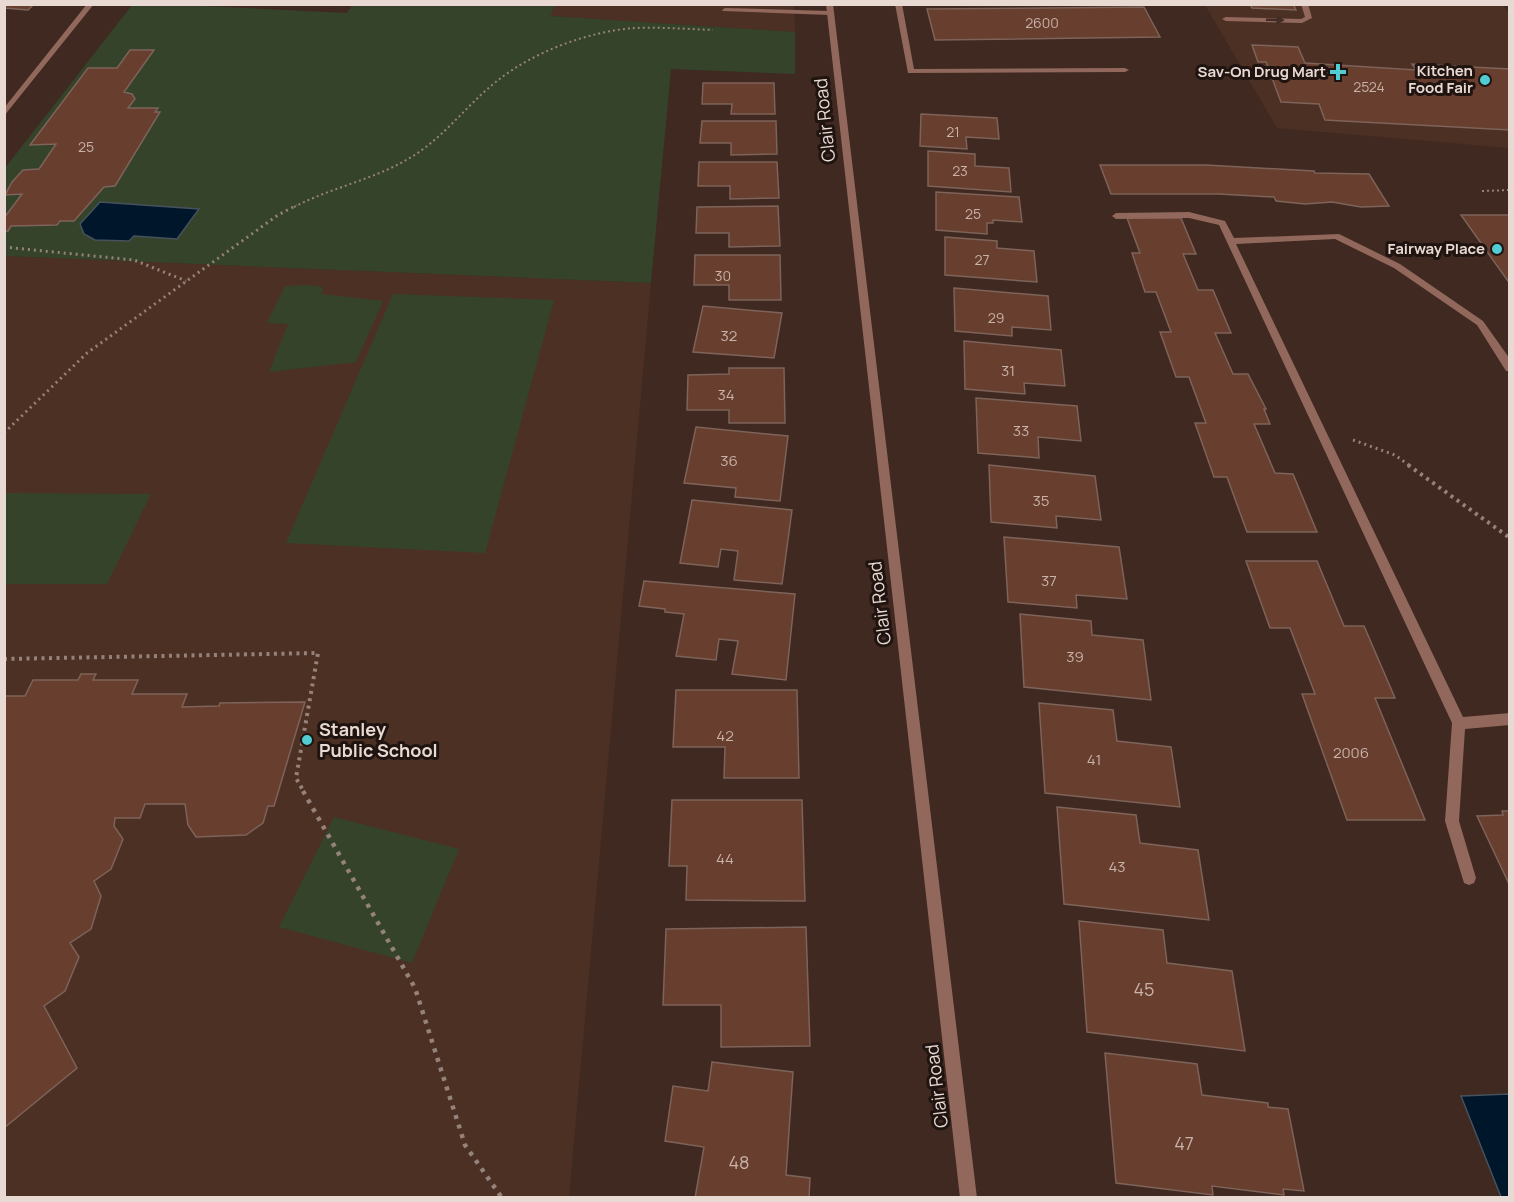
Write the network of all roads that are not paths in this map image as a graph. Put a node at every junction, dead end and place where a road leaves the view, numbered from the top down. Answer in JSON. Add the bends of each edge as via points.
{"nodes":[{"id":1,"x":91,"y":4,"type":"edge"},
{"id":2,"x":898,"y":4,"type":"edge"},
{"id":3,"x":1304,"y":4,"type":"edge"},
{"id":4,"x":830,"y":9,"type":"edge"},
{"id":5,"x":725,"y":10,"type":"dead end"},
{"id":6,"x":1226,"y":19,"type":"dead end"},
{"id":7,"x":1125,"y":70,"type":"dead end"},
{"id":8,"x":4,"y":114,"type":"edge"},
{"id":9,"x":1116,"y":216,"type":"dead end"},
{"id":10,"x":1230,"y":241,"type":"junction"},
{"id":11,"x":1509,"y":368,"type":"edge"},
{"id":12,"x":1509,"y":719,"type":"edge"},
{"id":13,"x":1460,"y":723,"type":"junction"},
{"id":14,"x":1469,"y":878,"type":"dead end"},
{"id":15,"x":969,"y":1197,"type":"edge"}],
"edges":[{"from":1,"to":8,"type":"street"},
{"from":2,"to":7,"type":"street","via":[[911,71]]},
{"from":6,"to":3,"type":"street","one_way":true,"via":[[1302,21],[1309,18]]},
{"from":4,"to":5,"type":"street"},
{"from":4,"to":15,"type":"street","name":"Clair Road"},
{"from":9,"to":10,"type":"street","via":[[1189,214],[1222,223]]},
{"from":10,"to":11,"type":"street","via":[[1336,236],[1397,266],[1480,323]]},
{"from":10,"to":13,"type":"street"},
{"from":12,"to":13,"type":"street"},
{"from":13,"to":14,"type":"street","via":[[1452,821]]}]}
